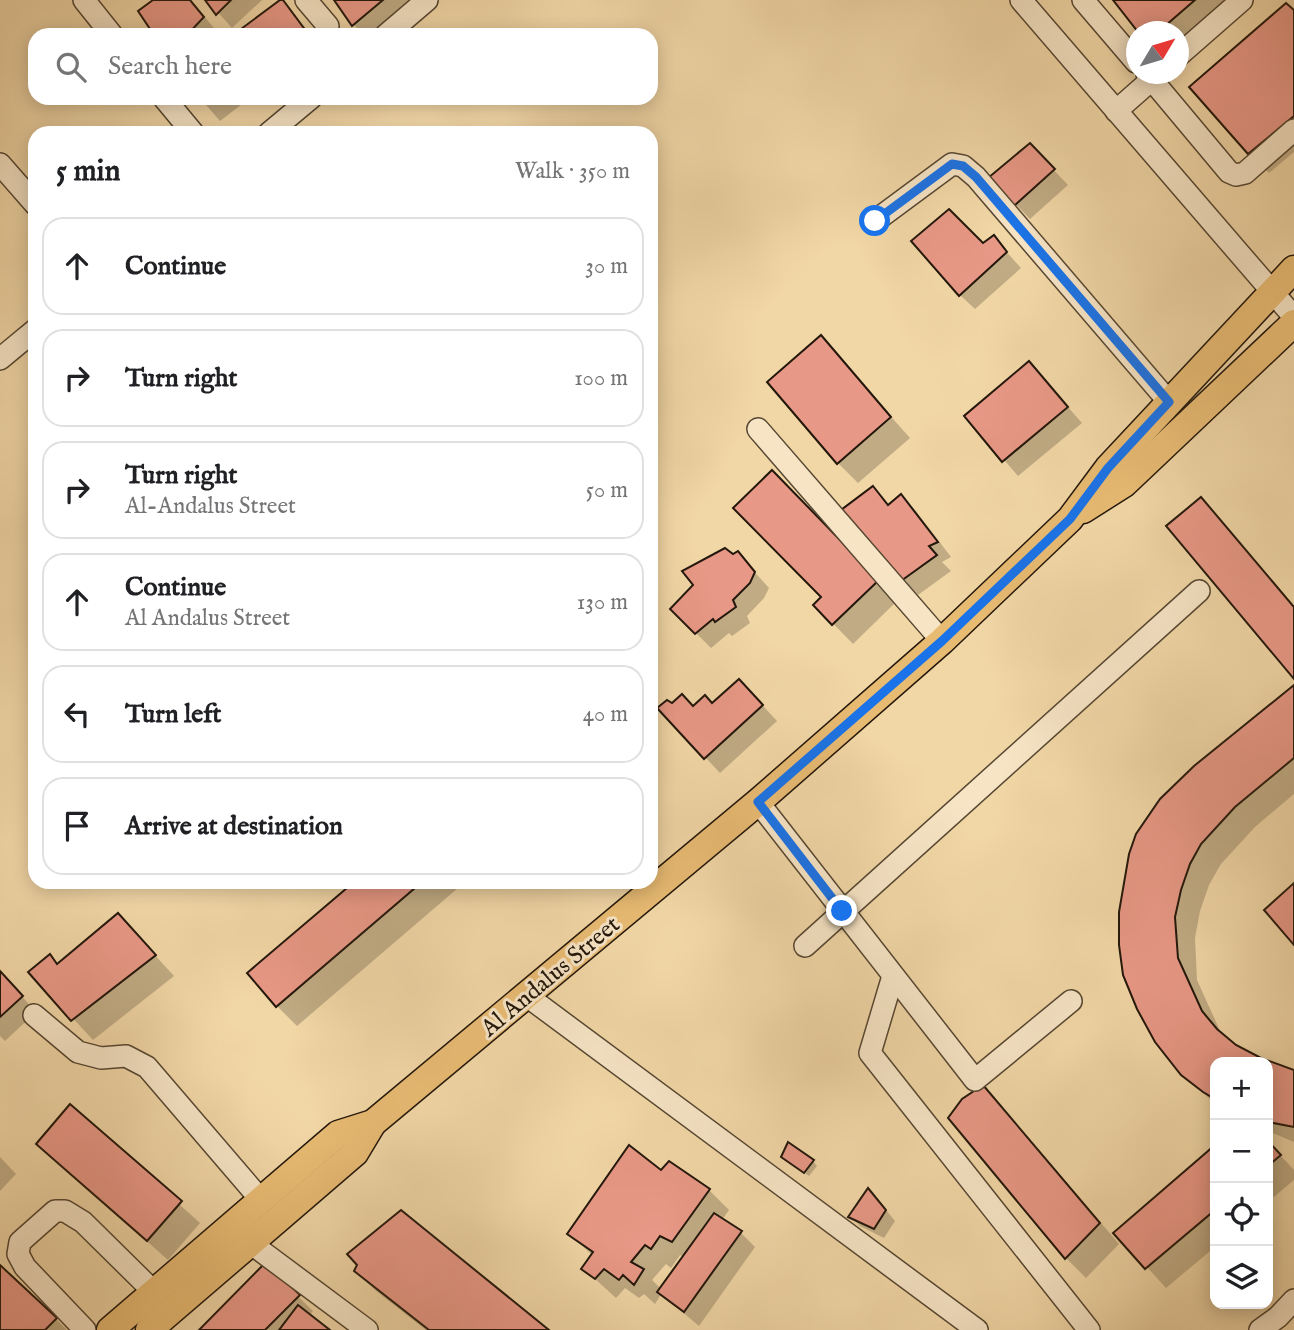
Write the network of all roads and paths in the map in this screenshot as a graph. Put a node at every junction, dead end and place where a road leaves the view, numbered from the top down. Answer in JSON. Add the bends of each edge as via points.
{"nodes":[{"id":1,"x":84,"y":0,"type":"edge"},
{"id":2,"x":306,"y":0,"type":"edge"},
{"id":3,"x":427,"y":0,"type":"edge"},
{"id":4,"x":1021,"y":0,"type":"edge"},
{"id":5,"x":1083,"y":0,"type":"edge"},
{"id":6,"x":1242,"y":0,"type":"edge"},
{"id":7,"x":328,"y":26,"type":"dead end"},
{"id":8,"x":106,"y":28,"type":"edge"},
{"id":9,"x":394,"y":28,"type":"edge"},
{"id":10,"x":1189,"y":46,"type":"edge"},
{"id":11,"x":1126,"y":50,"type":"edge"},
{"id":12,"x":1143,"y":84,"type":"edge"},
{"id":13,"x":1159,"y":84,"type":"edge"},
{"id":14,"x":170,"y":105,"type":"edge"},
{"id":15,"x":303,"y":105,"type":"edge"},
{"id":16,"x":1116,"y":111,"type":"junction"},
{"id":17,"x":187,"y":126,"type":"edge"},
{"id":18,"x":277,"y":126,"type":"edge"},
{"id":19,"x":1294,"y":130,"type":"edge"},
{"id":20,"x":0,"y":164,"type":"edge"},
{"id":21,"x":28,"y":196,"type":"edge"},
{"id":22,"x":875,"y":221,"type":"dead end"},
{"id":23,"x":1294,"y":268,"type":"edge"},
{"id":24,"x":1271,"y":292,"type":"junction"},
{"id":25,"x":1294,"y":317,"type":"edge"},
{"id":26,"x":1294,"y":323,"type":"edge"},
{"id":27,"x":28,"y":334,"type":"edge"},
{"id":28,"x":3,"y":350,"type":"edge"},
{"id":29,"x":1169,"y":402,"type":"junction"},
{"id":30,"x":758,"y":429,"type":"dead end"},
{"id":31,"x":1070,"y":519,"type":"junction"},
{"id":32,"x":1199,"y":591,"type":"dead end"},
{"id":33,"x":942,"y":641,"type":"junction"},
{"id":34,"x":758,"y":802,"type":"junction"},
{"id":35,"x":658,"y":886,"type":"edge"},
{"id":36,"x":654,"y":889,"type":"edge"},
{"id":37,"x":842,"y":911,"type":"junction"},
{"id":38,"x":806,"y":946,"type":"dead end"},
{"id":39,"x":893,"y":976,"type":"junction"},
{"id":40,"x":527,"y":996,"type":"junction"},
{"id":41,"x":1072,"y":1000,"type":"dead end"},
{"id":42,"x":34,"y":1015,"type":"dead end"},
{"id":43,"x":373,"y":1122,"type":"junction"},
{"id":44,"x":261,"y":1200,"type":"junction"},
{"id":45,"x":248,"y":1242,"type":"junction"},
{"id":46,"x":153,"y":1292,"type":"junction"},
{"id":47,"x":1294,"y":1300,"type":"edge"},
{"id":48,"x":85,"y":1330,"type":"edge"},
{"id":49,"x":110,"y":1330,"type":"edge"},
{"id":50,"x":149,"y":1330,"type":"edge"},
{"id":51,"x":367,"y":1330,"type":"edge"},
{"id":52,"x":977,"y":1330,"type":"edge"},
{"id":53,"x":1089,"y":1330,"type":"edge"},
{"id":54,"x":1260,"y":1330,"type":"edge"}],
"edges":[{"from":1,"to":8,"type":"street"},
{"from":2,"to":7,"type":"street"},
{"from":3,"to":9,"type":"street"},
{"from":4,"to":16,"type":"street"},
{"from":5,"to":11,"type":"street"},
{"from":6,"to":10,"type":"street"},
{"from":12,"to":16,"type":"street"},
{"from":13,"to":19,"type":"street","via":[[1228,172],[1236,176]]},
{"from":14,"to":17,"type":"street"},
{"from":15,"to":18,"type":"street"},
{"from":16,"to":24,"type":"street"},
{"from":20,"to":21,"type":"street"},
{"from":22,"to":29,"type":"street","via":[[952,164],[963,166]]},
{"from":23,"to":24,"type":"main road"},
{"from":24,"to":25,"type":"street"},
{"from":24,"to":29,"type":"main road"},
{"from":26,"to":31,"type":"main road","via":[[1124,484]]},
{"from":27,"to":28,"type":"street"},
{"from":29,"to":31,"type":"main road","via":[[1108,468]]},
{"from":30,"to":33,"type":"street"},
{"from":31,"to":33,"type":"main road","name":"Al Andalus Street"},
{"from":32,"to":37,"type":"street"},
{"from":33,"to":34,"type":"main road","name":"Al Andalus Street"},
{"from":34,"to":35,"type":"main road","name":"Al Andalus Street"},
{"from":34,"to":37,"type":"street"},
{"from":36,"to":40,"type":"main road","name":"Al Andalus Street"},
{"from":37,"to":38,"type":"street"},
{"from":37,"to":39,"type":"street"},
{"from":39,"to":41,"type":"street","via":[[975,1080]]},
{"from":39,"to":53,"type":"street","via":[[870,1053]]},
{"from":40,"to":43,"type":"main road","name":"Al Andalus Street"},
{"from":40,"to":52,"type":"street"},
{"from":42,"to":44,"type":"street","via":[[78,1052],[101,1058],[125,1056],[147,1067]]},
{"from":43,"to":44,"type":"main road","name":"Al Andalus Street","via":[[338,1134]]},
{"from":43,"to":45,"type":"main road","name":"Al Andalus Street","via":[[355,1153]]},
{"from":44,"to":46,"type":"main road","name":"Al Andalus Street"},
{"from":45,"to":50,"type":"main road","name":"Al Andalus Street"},
{"from":45,"to":51,"type":"street"},
{"from":46,"to":48,"type":"street","via":[[83,1222],[65,1211],[55,1211],[20,1242],[18,1254]]},
{"from":46,"to":49,"type":"main road","name":"Al Andalus Street"},
{"from":47,"to":54,"type":"street"}]}
